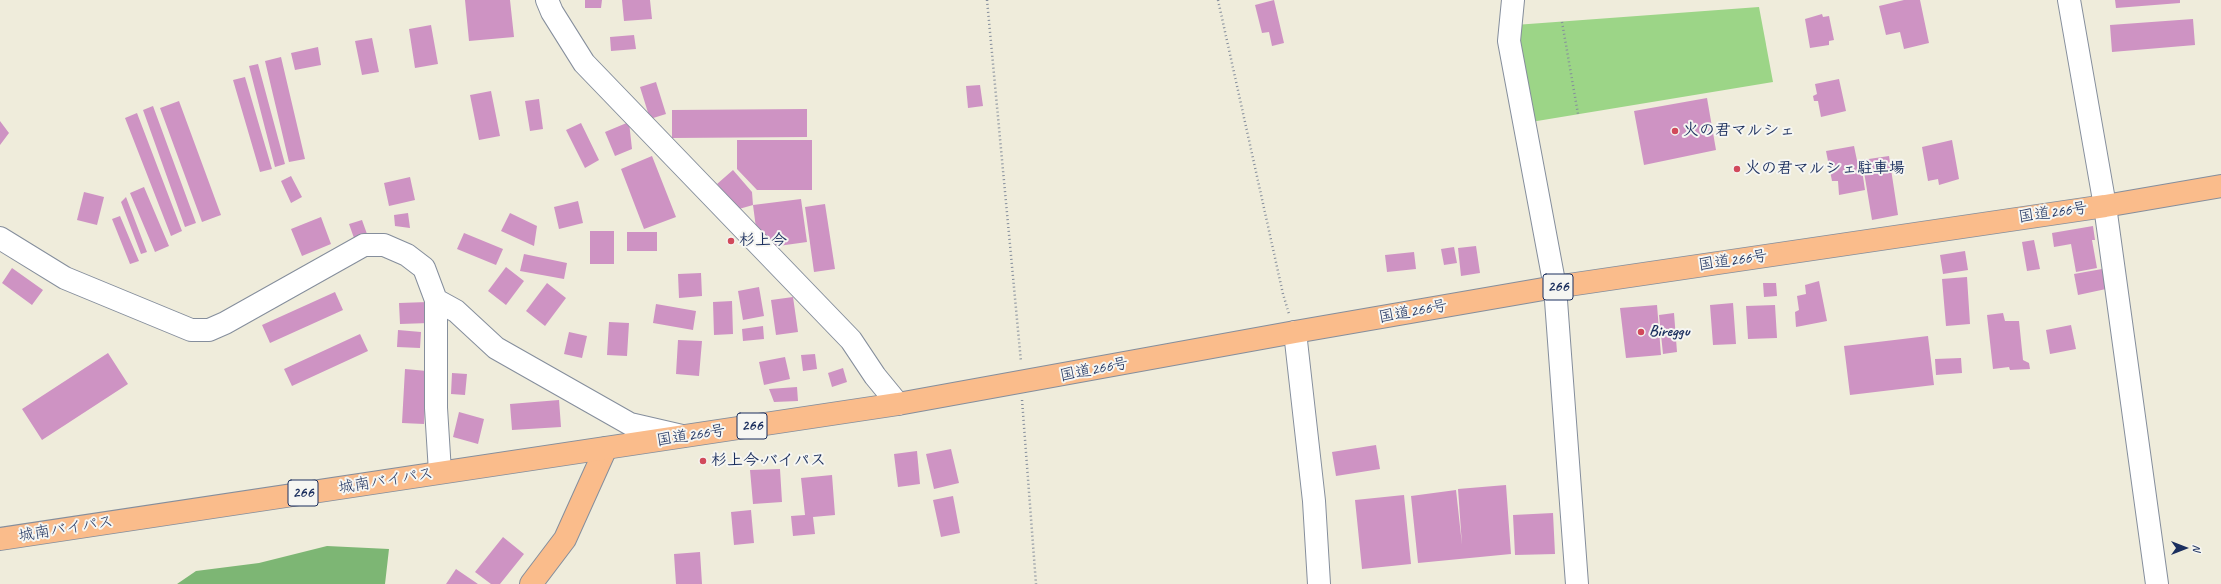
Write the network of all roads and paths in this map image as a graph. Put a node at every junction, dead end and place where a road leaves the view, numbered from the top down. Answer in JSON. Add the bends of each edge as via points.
{"nodes":[{"id":1,"x":547,"y":0,"type":"edge"},
{"id":2,"x":988,"y":0,"type":"edge"},
{"id":3,"x":1218,"y":0,"type":"edge"},
{"id":4,"x":1513,"y":0,"type":"edge"},
{"id":5,"x":2069,"y":0,"type":"edge"},
{"id":6,"x":1562,"y":22,"type":"dead end"},
{"id":7,"x":1578,"y":114,"type":"dead end"},
{"id":8,"x":2221,"y":186,"type":"edge"},
{"id":9,"x":2105,"y":206,"type":"junction"},
{"id":10,"x":0,"y":238,"type":"edge"},
{"id":11,"x":1555,"y":287,"type":"junction"},
{"id":12,"x":436,"y":300,"type":"junction"},
{"id":13,"x":1295,"y":332,"type":"junction"},
{"id":14,"x":1022,"y":383,"type":"junction"},
{"id":15,"x":898,"y":404,"type":"junction"},
{"id":16,"x":684,"y":437,"type":"junction"},
{"id":17,"x":606,"y":448,"type":"junction"},
{"id":18,"x":440,"y":472,"type":"junction"},
{"id":19,"x":0,"y":539,"type":"edge"},
{"id":20,"x":530,"y":584,"type":"edge"},
{"id":21,"x":1036,"y":584,"type":"edge"},
{"id":22,"x":1319,"y":584,"type":"edge"},
{"id":23,"x":1577,"y":584,"type":"edge"},
{"id":24,"x":2157,"y":584,"type":"edge"}],
"edges":[{"from":1,"to":15,"type":"street","via":[[584,63],[851,340]]},
{"from":2,"to":14,"type":"path"},
{"from":3,"to":13,"type":"path","via":[[1283,294]]},
{"from":4,"to":11,"type":"street","via":[[1509,40]]},
{"from":5,"to":9,"type":"street"},
{"from":6,"to":7,"type":"path"},
{"from":8,"to":9,"type":"main road","name":"国道266号","number":"266"},
{"from":9,"to":11,"type":"main road","name":"国道266号","number":"266"},
{"from":9,"to":24,"type":"street"},
{"from":10,"to":12,"type":"street","via":[[65,278],[192,330],[209,330],[225,323],[364,245],[384,245],[424,268]]},
{"from":11,"to":13,"type":"main road","name":"国道266号","number":"266"},
{"from":11,"to":23,"type":"street"},
{"from":12,"to":16,"type":"street","via":[[456,311],[496,348],[630,424]]},
{"from":12,"to":18,"type":"street","via":[[436,408]]},
{"from":13,"to":14,"type":"main road","name":"国道266号","number":"266"},
{"from":13,"to":22,"type":"street","via":[[1314,501]]},
{"from":14,"to":15,"type":"main road","name":"国道266号","number":"266"},
{"from":14,"to":21,"type":"path"},
{"from":15,"to":16,"type":"main road","name":"国道266号","number":"266"},
{"from":16,"to":17,"type":"main road","name":"国道266号","number":"266"},
{"from":17,"to":18,"type":"main road","name":"城南バイパス","number":"266"},
{"from":17,"to":20,"type":"main road","via":[[565,539]]},
{"from":18,"to":19,"type":"main road","name":"城南バイパス","number":"266"}]}
